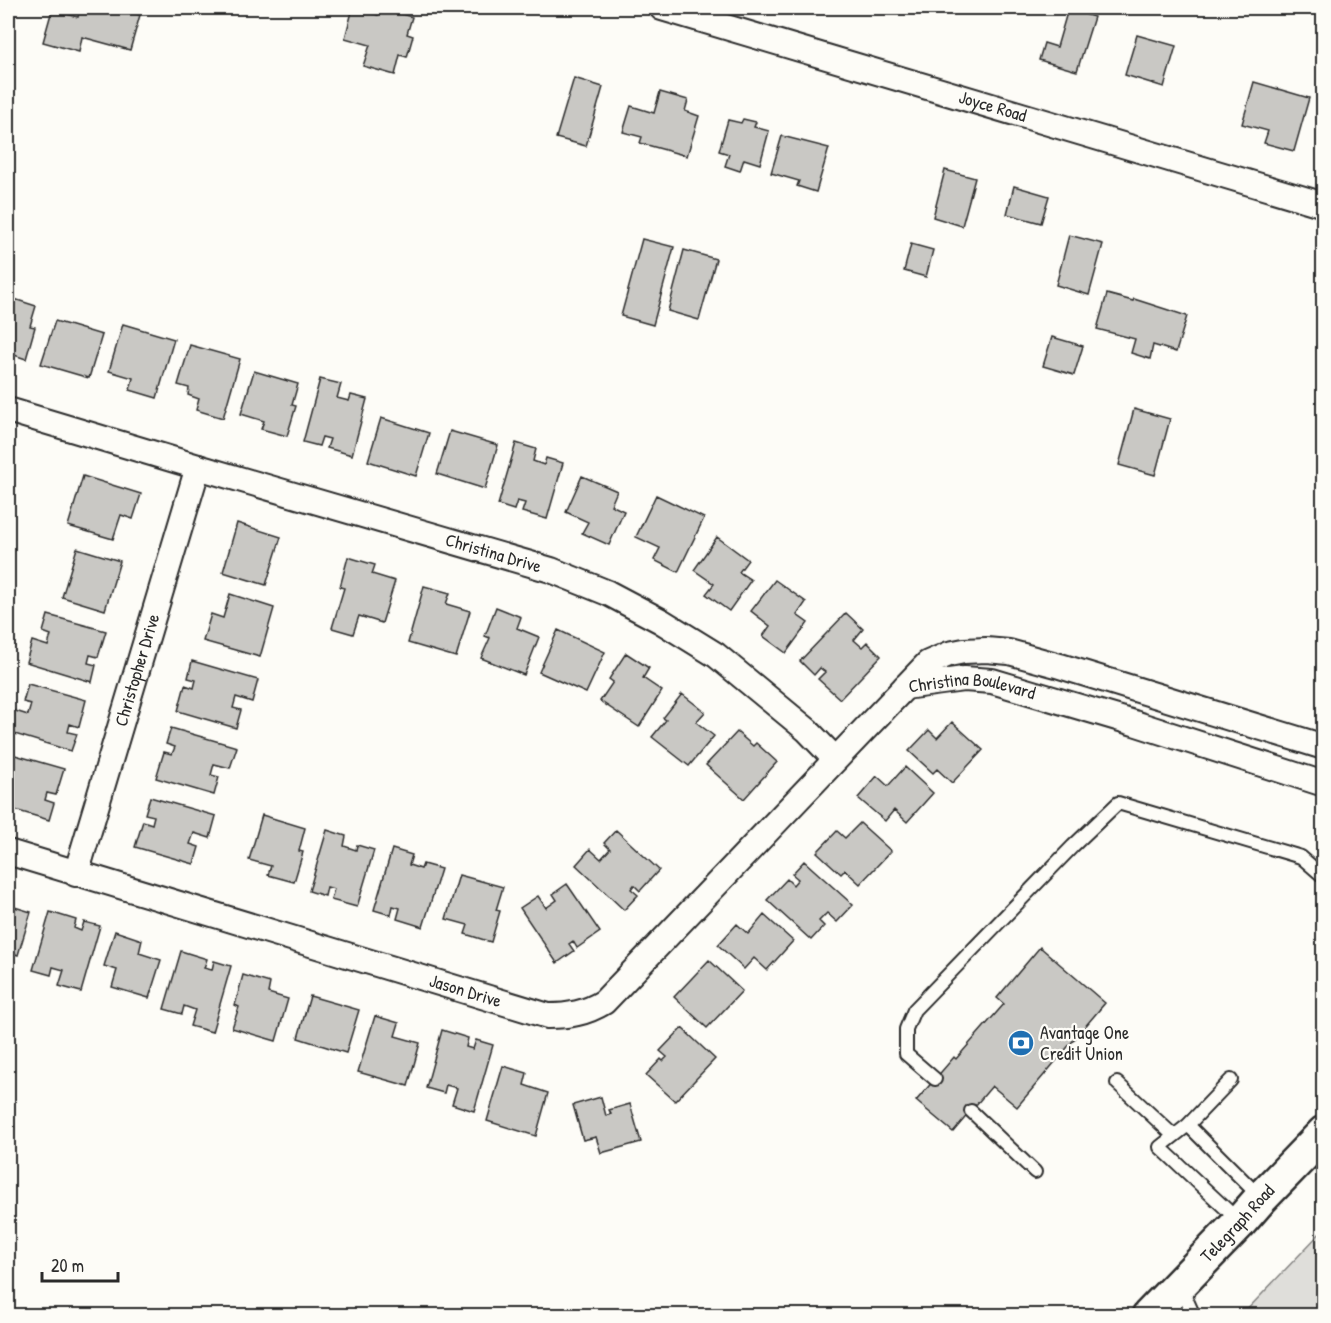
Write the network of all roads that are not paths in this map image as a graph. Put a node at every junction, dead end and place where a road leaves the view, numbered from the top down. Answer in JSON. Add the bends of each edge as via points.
{"nodes":[{"id":1,"x":662,"y":8,"type":"edge"},
{"id":2,"x":1323,"y":205,"type":"edge"},
{"id":3,"x":8,"y":410,"type":"edge"},
{"id":4,"x":198,"y":467,"type":"junction"},
{"id":5,"x":905,"y":687,"type":"junction"},
{"id":6,"x":1143,"y":692,"type":"junction"},
{"id":7,"x":1134,"y":723,"type":"junction"},
{"id":8,"x":1323,"y":747,"type":"edge"},
{"id":9,"x":835,"y":759,"type":"junction"},
{"id":10,"x":1323,"y":784,"type":"edge"},
{"id":11,"x":8,"y":852,"type":"edge"},
{"id":12,"x":76,"y":874,"type":"junction"},
{"id":13,"x":1323,"y":877,"type":"edge"},
{"id":14,"x":935,"y":1079,"type":"dead end"},
{"id":15,"x":1231,"y":1080,"type":"dead end"},
{"id":16,"x":1117,"y":1083,"type":"dead end"},
{"id":17,"x":971,"y":1111,"type":"dead end"},
{"id":18,"x":1188,"y":1125,"type":"junction"},
{"id":19,"x":1323,"y":1133,"type":"edge"},
{"id":20,"x":1174,"y":1136,"type":"junction"},
{"id":21,"x":1035,"y":1172,"type":"dead end"},
{"id":22,"x":1251,"y":1210,"type":"junction"},
{"id":23,"x":1179,"y":1283,"type":"junction"},
{"id":24,"x":1149,"y":1316,"type":"edge"},
{"id":25,"x":1194,"y":1316,"type":"edge"}],
"edges":[{"from":1,"to":2,"type":"street","name":"Joyce Road"},
{"from":3,"to":4,"type":"street","name":"Christina Drive"},
{"from":4,"to":9,"type":"street","name":"Christina Drive","via":[[551,570],[608,593],[716,655],[807,729]]},
{"from":4,"to":12,"type":"street","name":"Christopher Drive"},
{"from":5,"to":6,"type":"street","name":"Christina Boulevard","via":[[928,663],[948,654],[986,650],[1009,652]]},
{"from":5,"to":7,"type":"street","name":"Christina Boulevard","via":[[992,681]]},
{"from":5,"to":9,"type":"street"},
{"from":6,"to":7,"type":"street"},
{"from":6,"to":8,"type":"street","name":"Christina Boulevard"},
{"from":7,"to":10,"type":"street","name":"Christina Boulevard"},
{"from":9,"to":12,"type":"street","name":"Jason Drive","via":[[633,973],[604,1002],[580,1014],[548,1016]]},
{"from":11,"to":12,"type":"street","name":"Jason Drive"},
{"from":13,"to":14,"type":"lane","via":[[1301,857],[1118,803],[914,1010],[906,1029],[906,1054]]},
{"from":15,"to":18,"type":"lane"},
{"from":16,"to":20,"type":"lane"},
{"from":17,"to":21,"type":"lane"},
{"from":18,"to":20,"type":"lane"},
{"from":18,"to":22,"type":"lane"},
{"from":19,"to":22,"type":"main road","name":"Telegraph Road"},
{"from":20,"to":22,"type":"lane","via":[[1160,1148]]},
{"from":22,"to":23,"type":"main road","name":"Telegraph Road"},
{"from":23,"to":24,"type":"main road","name":"Telegraph Road"},
{"from":23,"to":25,"type":"lane"}]}
